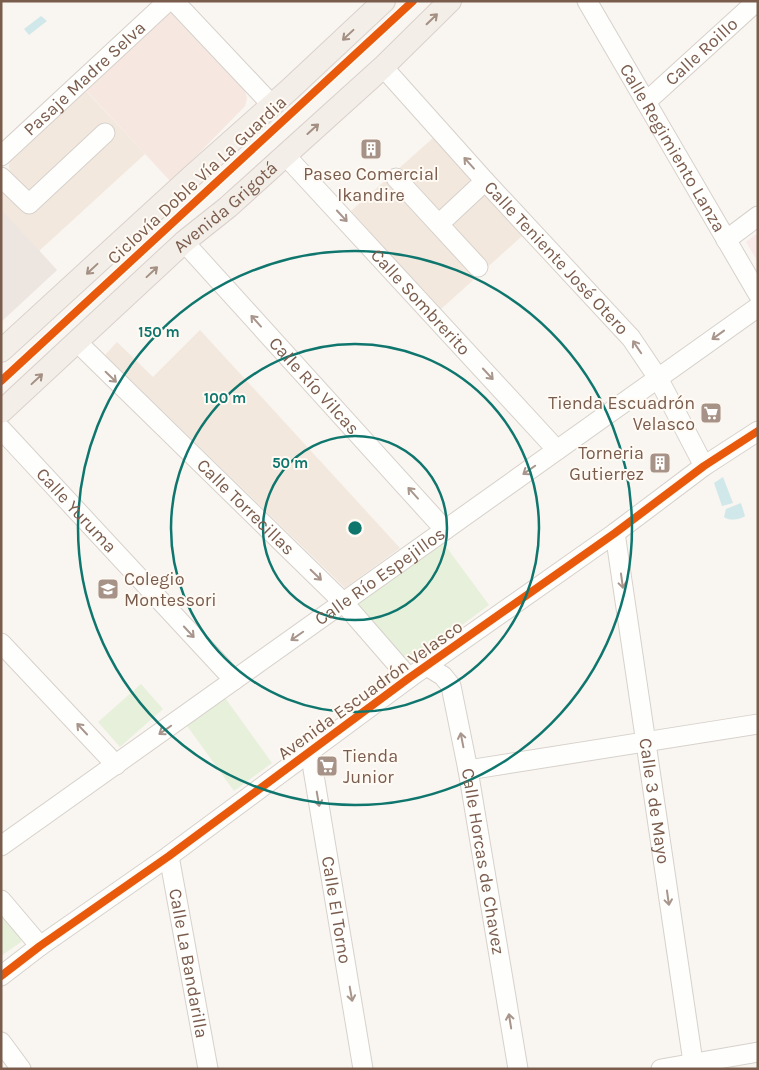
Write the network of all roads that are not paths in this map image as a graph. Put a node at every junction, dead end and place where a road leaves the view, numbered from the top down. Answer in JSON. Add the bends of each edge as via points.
{"nodes":[{"id":1,"x":168,"y":1,"type":"edge"},
{"id":2,"x":174,"y":1,"type":"edge"},
{"id":3,"x":384,"y":1,"type":"edge"},
{"id":4,"x":450,"y":1,"type":"edge"},
{"id":5,"x":587,"y":1,"type":"edge"},
{"id":6,"x":757,"y":1,"type":"edge"},
{"id":7,"x":383,"y":67,"type":"junction"},
{"id":8,"x":646,"y":102,"type":"junction"},
{"id":9,"x":272,"y":105,"type":"junction"},
{"id":10,"x":105,"y":133,"type":"dead end"},
{"id":11,"x":285,"y":155,"type":"junction"},
{"id":12,"x":1,"y":156,"type":"edge"},
{"id":13,"x":1,"y":177,"type":"edge"},
{"id":14,"x":396,"y":178,"type":"dead end"},
{"id":15,"x":485,"y":181,"type":"junction"},
{"id":16,"x":758,"y":216,"type":"edge"},
{"id":17,"x":439,"y":224,"type":"junction"},
{"id":18,"x":726,"y":240,"type":"junction"},
{"id":19,"x":184,"y":242,"type":"junction"},
{"id":20,"x":478,"y":267,"type":"dead end"},
{"id":21,"x":758,"y":294,"type":"edge"},
{"id":22,"x":758,"y":307,"type":"edge"},
{"id":23,"x":77,"y":342,"type":"junction"},
{"id":24,"x":1,"y":351,"type":"edge"},
{"id":25,"x":658,"y":378,"type":"junction"},
{"id":26,"x":1,"y":412,"type":"edge"},
{"id":27,"x":1,"y":429,"type":"edge"},
{"id":28,"x":758,"y":430,"type":"edge"},
{"id":29,"x":557,"y":450,"type":"junction"},
{"id":30,"x":704,"y":466,"type":"junction"},
{"id":31,"x":445,"y":530,"type":"junction"},
{"id":32,"x":615,"y":533,"type":"junction"},
{"id":33,"x":344,"y":602,"type":"junction"},
{"id":34,"x":1,"y":643,"type":"edge"},
{"id":35,"x":427,"y":666,"type":"junction"},
{"id":36,"x":409,"y":678,"type":"junction"},
{"id":37,"x":234,"y":680,"type":"junction"},
{"id":38,"x":758,"y":724,"type":"edge"},
{"id":39,"x":645,"y":740,"type":"junction"},
{"id":40,"x":310,"y":751,"type":"junction"},
{"id":41,"x":116,"y":765,"type":"junction"},
{"id":42,"x":468,"y":770,"type":"junction"},
{"id":43,"x":1,"y":846,"type":"edge"},
{"id":44,"x":170,"y":856,"type":"junction"},
{"id":45,"x":1,"y":900,"type":"edge"},
{"id":46,"x":40,"y":946,"type":"junction"},
{"id":47,"x":1,"y":976,"type":"edge"},
{"id":48,"x":1,"y":1042,"type":"edge"},
{"id":49,"x":758,"y":1052,"type":"edge"},
{"id":50,"x":693,"y":1066,"type":"edge"},
{"id":51,"x":21,"y":1069,"type":"edge"},
{"id":52,"x":208,"y":1069,"type":"edge"},
{"id":53,"x":363,"y":1069,"type":"edge"},
{"id":54,"x":518,"y":1069,"type":"edge"},
{"id":55,"x":661,"y":1069,"type":"edge"}],
"edges":[{"from":1,"to":12,"type":"street","name":"Pasaje Madre Selva"},
{"from":2,"to":9,"type":"street"},
{"from":3,"to":9,"type":"main road","one_way":true},
{"from":7,"to":4,"type":"main road","name":"Avenida Grigotá","one_way":true},
{"from":5,"to":8,"type":"street","name":"Calle Regimiento Lanza"},
{"from":6,"to":8,"type":"street","name":"Calle Roillo"},
{"from":11,"to":7,"type":"main road","name":"Avenida Grigotá","one_way":true},
{"from":15,"to":7,"type":"street","name":"Calle Teniente José Otero","one_way":true},
{"from":8,"to":18,"type":"street","name":"Calle Regimiento Lanza"},
{"from":9,"to":24,"type":"main road","one_way":true},
{"from":10,"to":13,"type":"street","via":[[24,210]]},
{"from":11,"to":19,"type":"main road","name":"Avenida Grigotá"},
{"from":11,"to":29,"type":"street","name":"Calle Sombrerito","one_way":true},
{"from":14,"to":17,"type":"street"},
{"from":15,"to":17,"type":"street"},
{"from":25,"to":15,"type":"street","name":"Calle Teniente José Otero","one_way":true,"via":[[631,338]]},
{"from":16,"to":18,"type":"street"},
{"from":17,"to":20,"type":"street"},
{"from":18,"to":21,"type":"street","name":"Calle Regimiento Lanza"},
{"from":23,"to":19,"type":"main road","name":"Avenida Grigotá","one_way":true},
{"from":31,"to":19,"type":"street","name":"Calle Río Vilcas","one_way":true},
{"from":22,"to":25,"type":"street","name":"Calle Río Espejillos","one_way":true},
{"from":26,"to":23,"type":"main road","name":"Avenida Grigotá","one_way":true},
{"from":23,"to":33,"type":"street","name":"Calle Torrecillas","one_way":true},
{"from":25,"to":29,"type":"street","name":"Calle Río Espejillos"},
{"from":25,"to":30,"type":"street","name":"Calle Teniente José Otero"},
{"from":27,"to":37,"type":"street","name":"Calle Yuruma","one_way":true},
{"from":28,"to":30,"type":"street","name":"Avenida Escuadrón Velasco"},
{"from":29,"to":31,"type":"street","name":"Calle Río Espejillos","one_way":true},
{"from":30,"to":32,"type":"street","name":"Avenida Escuadrón Velasco"},
{"from":31,"to":33,"type":"street","name":"Calle Río Espejillos"},
{"from":32,"to":35,"type":"street","name":"Avenida Escuadrón Velasco"},
{"from":32,"to":39,"type":"street","name":"Calle 3 de Mayo","one_way":true},
{"from":33,"to":36,"type":"street","name":"Calle Torrecillas"},
{"from":33,"to":37,"type":"street","name":"Calle Río Espejillos","one_way":true},
{"from":41,"to":34,"type":"street","one_way":true},
{"from":35,"to":36,"type":"street","name":"Avenida Escuadrón Velasco"},
{"from":42,"to":35,"type":"street","name":"Calle Horcas de Chavez","one_way":true,"via":[[451,686],[443,676]]},
{"from":36,"to":40,"type":"street","name":"Avenida Escuadrón Velasco"},
{"from":37,"to":41,"type":"street","name":"Calle Río Espejillos","one_way":true},
{"from":38,"to":39,"type":"street"},
{"from":39,"to":42,"type":"street"},
{"from":39,"to":50,"type":"street","name":"Calle 3 de Mayo","one_way":true},
{"from":40,"to":44,"type":"street","name":"Avenida Escuadrón Velasco"},
{"from":40,"to":53,"type":"street","name":"Calle El Torno","one_way":true},
{"from":41,"to":43,"type":"street","name":"Calle Río Espejillos"},
{"from":54,"to":42,"type":"street","name":"Calle Horcas de Chavez","one_way":true},
{"from":44,"to":46,"type":"street","name":"Avenida Escuadrón Velasco"},
{"from":44,"to":52,"type":"street","name":"Calle La Bandarilla"},
{"from":45,"to":46,"type":"street"},
{"from":46,"to":47,"type":"street","name":"Avenida Escuadrón Velasco"},
{"from":48,"to":51,"type":"street"},
{"from":49,"to":50,"type":"street"},
{"from":50,"to":55,"type":"street"}]}
